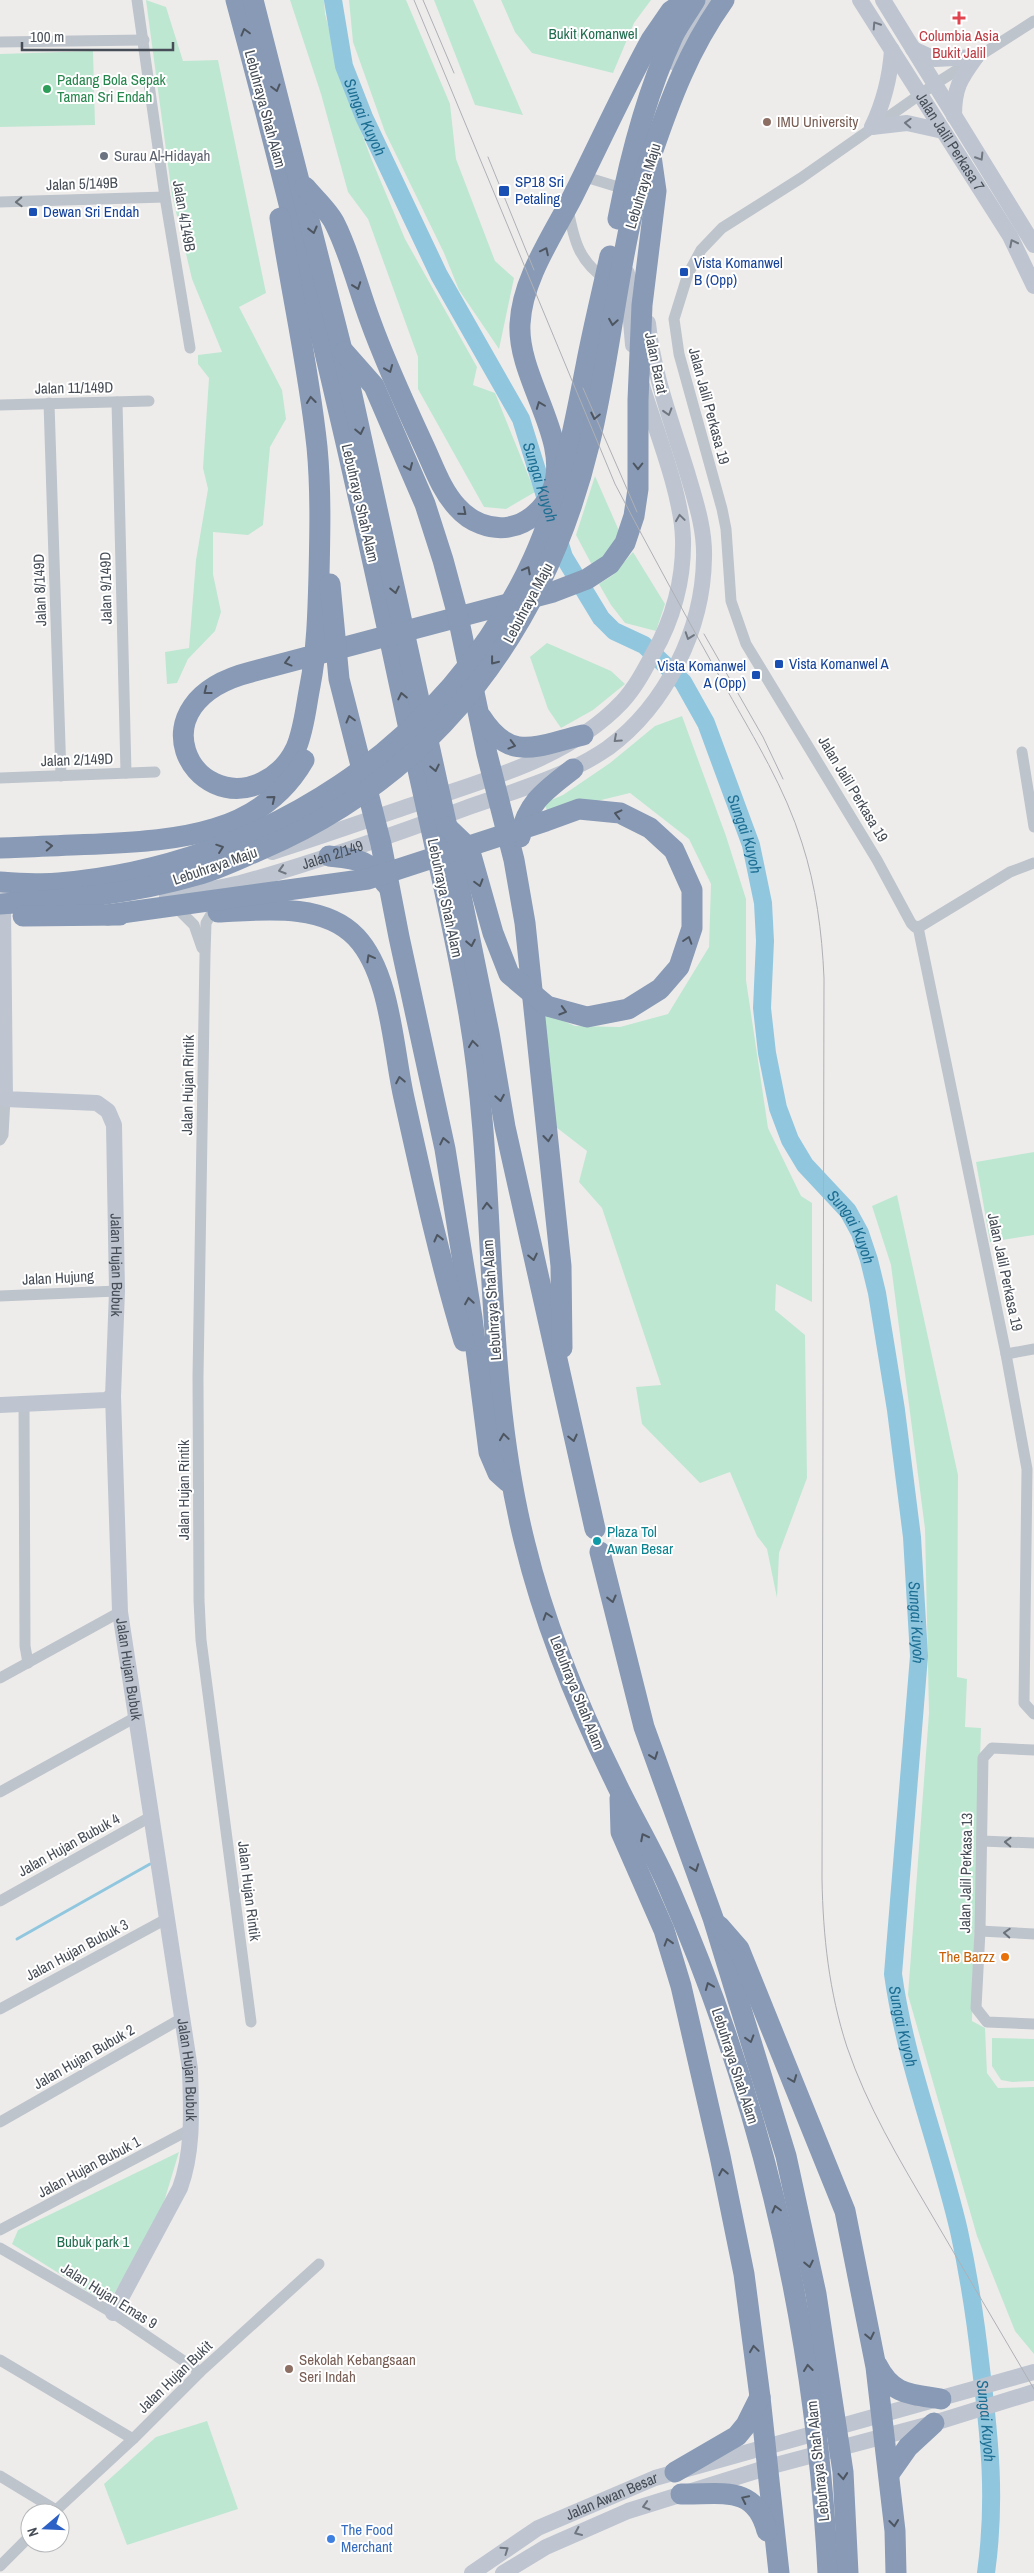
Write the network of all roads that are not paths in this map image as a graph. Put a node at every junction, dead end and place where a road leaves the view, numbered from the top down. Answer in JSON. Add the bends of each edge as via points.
{"nodes":[{"id":1,"x":137,"y":0,"type":"edge"},
{"id":2,"x":236,"y":0,"type":"edge"},
{"id":3,"x":254,"y":0,"type":"edge"},
{"id":4,"x":688,"y":0,"type":"edge"},
{"id":5,"x":695,"y":0,"type":"edge"},
{"id":6,"x":706,"y":0,"type":"edge"},
{"id":7,"x":724,"y":0,"type":"edge"},
{"id":8,"x":860,"y":0,"type":"edge"},
{"id":9,"x":882,"y":0,"type":"edge"},
{"id":10,"x":1034,"y":21,"type":"edge"},
{"id":11,"x":144,"y":40,"type":"junction"},
{"id":12,"x":0,"y":42,"type":"edge"},
{"id":13,"x":912,"y":48,"type":"junction"},
{"id":14,"x":892,"y":50,"type":"junction"},
{"id":15,"x":976,"y":57,"type":"junction"},
{"id":16,"x":934,"y":84,"type":"junction"},
{"id":17,"x":920,"y":94,"type":"junction"},
{"id":18,"x":954,"y":116,"type":"junction"},
{"id":19,"x":872,"y":126,"type":"junction"},
{"id":20,"x":943,"y":130,"type":"junction"},
{"id":21,"x":276,"y":146,"type":"junction"},
{"id":22,"x":651,"y":156,"type":"junction"},
{"id":23,"x":301,"y":183,"type":"junction"},
{"id":24,"x":644,"y":195,"type":"junction"},
{"id":25,"x":165,"y":197,"type":"junction"},
{"id":26,"x":0,"y":202,"type":"edge"},
{"id":27,"x":1034,"y":245,"type":"edge"},
{"id":28,"x":1034,"y":286,"type":"edge"},
{"id":29,"x":628,"y":295,"type":"junction"},
{"id":30,"x":645,"y":296,"type":"junction"},
{"id":31,"x":190,"y":348,"type":"dead end"},
{"id":32,"x":342,"y":350,"type":"junction"},
{"id":33,"x":150,"y":401,"type":"dead end"},
{"id":34,"x":117,"y":402,"type":"junction"},
{"id":35,"x":49,"y":403,"type":"junction"},
{"id":36,"x":0,"y":405,"type":"edge"},
{"id":37,"x":317,"y":449,"type":"junction"},
{"id":38,"x":311,"y":682,"type":"junction"},
{"id":39,"x":623,"y":701,"type":"joint"},
{"id":40,"x":478,"y":712,"type":"junction"},
{"id":41,"x":640,"y":718,"type":"joint"},
{"id":42,"x":583,"y":736,"type":"junction"},
{"id":43,"x":358,"y":748,"type":"junction"},
{"id":44,"x":1022,"y":752,"type":"dead end"},
{"id":45,"x":573,"y":769,"type":"junction"},
{"id":46,"x":155,"y":772,"type":"dead end"},
{"id":47,"x":126,"y":773,"type":"junction"},
{"id":48,"x":60,"y":776,"type":"junction"},
{"id":49,"x":0,"y":778,"type":"edge"},
{"id":50,"x":493,"y":788,"type":"junction"},
{"id":51,"x":379,"y":816,"type":"junction"},
{"id":52,"x":1034,"y":826,"type":"edge"},
{"id":53,"x":448,"y":827,"type":"junction"},
{"id":54,"x":333,"y":833,"type":"junction"},
{"id":55,"x":385,"y":838,"type":"junction"},
{"id":56,"x":0,"y":848,"type":"edge"},
{"id":57,"x":329,"y":856,"type":"junction"},
{"id":58,"x":514,"y":860,"type":"junction"},
{"id":59,"x":1034,"y":863,"type":"edge"},
{"id":60,"x":242,"y":882,"type":"junction"},
{"id":61,"x":0,"y":883,"type":"edge"},
{"id":62,"x":390,"y":890,"type":"junction"},
{"id":63,"x":163,"y":898,"type":"junction"},
{"id":64,"x":1,"y":905,"type":"edge"},
{"id":65,"x":107,"y":915,"type":"junction"},
{"id":66,"x":919,"y":926,"type":"junction"},
{"id":67,"x":205,"y":954,"type":"junction"},
{"id":68,"x":5,"y":1099,"type":"junction"},
{"id":69,"x":0,"y":1140,"type":"edge"},
{"id":70,"x":117,"y":1291,"type":"junction"},
{"id":71,"x":0,"y":1296,"type":"edge"},
{"id":72,"x":1034,"y":1349,"type":"edge"},
{"id":73,"x":1006,"y":1354,"type":"junction"},
{"id":74,"x":478,"y":1367,"type":"junction"},
{"id":75,"x":562,"y":1390,"type":"junction"},
{"id":76,"x":113,"y":1396,"type":"junction"},
{"id":77,"x":24,"y":1404,"type":"junction"},
{"id":78,"x":0,"y":1405,"type":"edge"},
{"id":79,"x":512,"y":1486,"type":"junction"},
{"id":80,"x":594,"y":1529,"type":"dead end"},
{"id":81,"x":600,"y":1552,"type":"dead end"},
{"id":82,"x":120,"y":1612,"type":"junction"},
{"id":83,"x":28,"y":1663,"type":"junction"},
{"id":84,"x":0,"y":1678,"type":"edge"},
{"id":85,"x":1034,"y":1714,"type":"edge"},
{"id":86,"x":136,"y":1717,"type":"junction"},
{"id":87,"x":1034,"y":1750,"type":"edge"},
{"id":88,"x":619,"y":1790,"type":"junction"},
{"id":89,"x":0,"y":1792,"type":"edge"},
{"id":90,"x":152,"y":1816,"type":"junction"},
{"id":91,"x":982,"y":1841,"type":"junction"},
{"id":92,"x":1034,"y":1843,"type":"edge"},
{"id":93,"x":0,"y":1900,"type":"edge"},
{"id":94,"x":168,"y":1918,"type":"junction"},
{"id":95,"x":712,"y":1918,"type":"junction"},
{"id":96,"x":980,"y":1931,"type":"junction"},
{"id":97,"x":1034,"y":1934,"type":"edge"},
{"id":98,"x":0,"y":2009,"type":"edge"},
{"id":99,"x":184,"y":2017,"type":"junction"},
{"id":100,"x":251,"y":2022,"type":"dead end"},
{"id":101,"x":1034,"y":2024,"type":"edge"},
{"id":102,"x":0,"y":2122,"type":"edge"},
{"id":103,"x":191,"y":2129,"type":"junction"},
{"id":104,"x":0,"y":2230,"type":"edge"},
{"id":105,"x":0,"y":2248,"type":"edge"},
{"id":106,"x":319,"y":2264,"type":"dead end"},
{"id":107,"x":113,"y":2313,"type":"junction"},
{"id":108,"x":0,"y":2360,"type":"edge"},
{"id":109,"x":876,"y":2362,"type":"junction"},
{"id":110,"x":200,"y":2372,"type":"junction"},
{"id":111,"x":1034,"y":2372,"type":"edge"},
{"id":112,"x":1034,"y":2392,"type":"edge"},
{"id":113,"x":760,"y":2397,"type":"junction"},
{"id":114,"x":945,"y":2398,"type":"junction"},
{"id":115,"x":878,"y":2416,"type":"junction"},
{"id":116,"x":944,"y":2420,"type":"junction"},
{"id":117,"x":880,"y":2437,"type":"junction"},
{"id":118,"x":133,"y":2439,"type":"junction"},
{"id":119,"x":767,"y":2446,"type":"junction"},
{"id":120,"x":769,"y":2467,"type":"junction"},
{"id":121,"x":675,"y":2472,"type":"junction"},
{"id":122,"x":889,"y":2474,"type":"junction"},
{"id":123,"x":0,"y":2476,"type":"edge"},
{"id":124,"x":681,"y":2494,"type":"junction"},
{"id":125,"x":42,"y":2503,"type":"edge"},
{"id":126,"x":64,"y":2503,"type":"edge"},
{"id":127,"x":20,"y":2546,"type":"edge"},
{"id":128,"x":0,"y":2566,"type":"edge"},
{"id":129,"x":472,"y":2573,"type":"edge"},
{"id":130,"x":503,"y":2573,"type":"edge"},
{"id":131,"x":777,"y":2573,"type":"edge"},
{"id":132,"x":828,"y":2573,"type":"edge"},
{"id":133,"x":848,"y":2573,"type":"edge"},
{"id":134,"x":896,"y":2573,"type":"edge"}],
"edges":[{"from":1,"to":11,"type":"street","name":"Jalan 4/149B"},
{"from":21,"to":2,"type":"highway","name":"Lebuhraya Shah Alam","one_way":true},
{"from":3,"to":23,"type":"highway","name":"Lebuhraya Shah Alam","one_way":true},
{"from":23,"to":4,"type":"highway","one_way":true,"via":[[334,222],[396,387],[440,481],[457,507],[472,520],[494,528],[512,527],[540,511],[554,485],[557,467],[553,441],[520,348],[523,302],[546,248],[638,64],[672,11]]},
{"from":61,"to":5,"type":"highway","name":"Lebuhraya Maju","one_way":true,"via":[[58,883],[138,870],[240,840],[321,799],[373,764],[418,724],[465,672],[501,619],[533,560],[556,498],[573,434],[627,172],[666,54]]},
{"from":6,"to":24,"type":"main road","name":"Jalan Barat","via":[[680,45],[658,98],[643,149]]},
{"from":7,"to":22,"type":"highway","name":"Lebuhraya Maju","via":[[685,63]]},
{"from":7,"to":24,"type":"main road","name":"Jalan Barat","via":[[696,44],[668,116]]},
{"from":14,"to":8,"type":"main road","name":"Jalan Jalil Perkasa 7","one_way":true},
{"from":9,"to":13,"type":"main road","name":"Jalan Jalil Perkasa 7"},
{"from":10,"to":15,"type":"street","name":"Jalan Jalil Perkasa 19"},
{"from":11,"to":12,"type":"street"},
{"from":11,"to":25,"type":"street","name":"Jalan 4/149B"},
{"from":13,"to":15,"type":"main road","via":[[935,59]]},
{"from":13,"to":16,"type":"main road","name":"Jalan Jalil Perkasa 7"},
{"from":14,"to":17,"type":"main road","name":"Jalan Jalil Perkasa 7"},
{"from":14,"to":19,"type":"main road","via":[[888,84]]},
{"from":15,"to":16,"type":"street","name":"Jalan Jalil Perkasa 19"},
{"from":15,"to":18,"type":"main road","via":[[955,91]]},
{"from":16,"to":17,"type":"street","name":"Jalan Jalil Perkasa 19"},
{"from":16,"to":18,"type":"main road","name":"Jalan Jalil Perkasa 7"},
{"from":17,"to":19,"type":"street","name":"Jalan Jalil Perkasa 19"},
{"from":17,"to":20,"type":"main road","name":"Jalan Jalil Perkasa 7"},
{"from":18,"to":27,"type":"main road","name":"Jalan Jalil Perkasa 7","one_way":true},
{"from":20,"to":19,"type":"main road","one_way":true,"via":[[907,123]]},
{"from":19,"to":66,"type":"street","name":"Jalan Jalil Perkasa 19","via":[[801,178],[722,228],[702,250],[688,274],[674,319],[679,354],[726,529],[731,601],[737,623],[746,644],[877,860],[911,924]]},
{"from":28,"to":20,"type":"main road","name":"Jalan Jalil Perkasa 7","one_way":true,"via":[[1010,236]]},
{"from":37,"to":21,"type":"highway","one_way":true,"via":[[280,219]]},
{"from":79,"to":21,"type":"highway","name":"Lebuhraya Shah Alam","one_way":true,"via":[[496,1359],[483,1139],[470,1019],[364,517]]},
{"from":22,"to":38,"type":"highway","one_way":true,"via":[[656,191],[642,306],[638,489],[625,543],[610,564],[587,580],[553,592],[232,677],[210,688],[191,707],[183,730],[184,750],[195,769],[213,783],[227,787],[258,784],[280,771],[296,748]]},
{"from":22,"to":64,"type":"highway","name":"Lebuhraya Maju","one_way":true,"via":[[633,208],[599,397],[572,506],[529,607],[504,649],[455,712],[375,786],[298,834],[252,854],[200,875],[139,890]]},
{"from":23,"to":32,"type":"highway","name":"Lebuhraya Shah Alam","one_way":true},
{"from":24,"to":29,"type":"main road","name":"Jalan Barat","via":[[626,271]]},
{"from":24,"to":29,"type":"street","via":[[573,173],[567,198],[574,240],[593,272]]},
{"from":24,"to":30,"type":"main road","name":"Jalan Barat"},
{"from":25,"to":26,"type":"street","name":"Jalan 5/149B","one_way":true},
{"from":25,"to":31,"type":"street","name":"Jalan 4/149B"},
{"from":29,"to":30,"type":"street"},
{"from":39,"to":29,"type":"main road","name":"Jalan Barat","one_way":true,"via":[[662,639],[670,618],[682,566],[683,538],[678,506],[640,378]]},
{"from":30,"to":41,"type":"main road","name":"Jalan Barat","one_way":true,"via":[[654,363],[700,517],[704,556],[702,589],[684,649],[663,689]]},
{"from":32,"to":40,"type":"highway","one_way":true,"via":[[374,386],[425,504],[456,606]]},
{"from":32,"to":53,"type":"highway","name":"Lebuhraya Shah Alam","one_way":true},
{"from":33,"to":34,"type":"street","name":"Jalan 11/149D"},
{"from":34,"to":35,"type":"street","name":"Jalan 11/149D"},
{"from":34,"to":47,"type":"street","name":"Jalan 9/149D"},
{"from":35,"to":36,"type":"street","name":"Jalan 11/149D"},
{"from":35,"to":48,"type":"street","name":"Jalan 8/149D"},
{"from":37,"to":38,"type":"highway","via":[[320,514],[318,610]]},
{"from":43,"to":37,"type":"highway","one_way":true,"via":[[339,679],[330,579],[326,469]]},
{"from":56,"to":38,"type":"highway","one_way":true,"via":[[146,842],[220,827],[251,813],[282,791],[304,759],[315,716]]},
{"from":39,"to":42,"type":"main road","name":"Jalan 2/149"},
{"from":40,"to":42,"type":"highway","one_way":true,"via":[[500,741],[513,747],[532,748]]},
{"from":40,"to":50,"type":"highway"},
{"from":41,"to":45,"type":"main road","name":"Jalan 2/149","one_way":true,"via":[[608,747]]},
{"from":42,"to":50,"type":"main road","name":"Jalan 2/149"},
{"from":43,"to":51,"type":"highway"},
{"from":43,"to":54,"type":"highway","via":[[351,799]]},
{"from":44,"to":52,"type":"street"},
{"from":45,"to":50,"type":"main road","name":"Jalan 2/149"},
{"from":45,"to":58,"type":"highway","via":[[530,806]]},
{"from":46,"to":47,"type":"street","name":"Jalan 2/149D"},
{"from":47,"to":48,"type":"street","name":"Jalan 2/149D"},
{"from":48,"to":49,"type":"street","name":"Jalan 2/149D"},
{"from":50,"to":51,"type":"main road","name":"Jalan 2/149"},
{"from":50,"to":55,"type":"main road","name":"Jalan 2/149"},
{"from":50,"to":58,"type":"highway"},
{"from":51,"to":54,"type":"main road","name":"Jalan 2/149"},
{"from":51,"to":55,"type":"highway"},
{"from":53,"to":65,"type":"highway","one_way":true,"via":[[469,848],[493,933],[509,974],[547,1006],[587,1018],[628,1009],[660,989],[679,967],[692,928],[692,890],[674,850],[650,828],[620,813],[579,809],[546,821],[368,879]]},
{"from":53,"to":75,"type":"highway","name":"Lebuhraya Shah Alam","one_way":true,"via":[[505,1127]]},
{"from":54,"to":61,"type":"main road","name":"Jalan 2/149","via":[[229,864],[150,877],[89,883]]},
{"from":55,"to":57,"type":"main road","name":"Jalan 2/149"},
{"from":55,"to":62,"type":"highway"},
{"from":57,"to":60,"type":"main road","name":"Jalan 2/149","one_way":true},
{"from":57,"to":62,"type":"highway","via":[[361,860],[380,876]]},
{"from":58,"to":75,"type":"highway","one_way":true,"via":[[525,923],[562,1266]]},
{"from":59,"to":66,"type":"street","via":[[1010,872]]},
{"from":60,"to":63,"type":"main road","name":"Jalan 2/149"},
{"from":60,"to":67,"type":"street","name":"Jalan Hujan Rintik","via":[[223,895],[206,923]]},
{"from":74,"to":62,"type":"highway","one_way":true,"via":[[445,1149]]},
{"from":63,"to":64,"type":"main road","name":"Jalan 2/149","via":[[126,905]]},
{"from":63,"to":67,"type":"street","name":"Jalan Hujan Rintik","via":[[182,911],[194,925]]},
{"from":64,"to":65,"type":"highway","via":[[25,916]]},
{"from":64,"to":68,"type":"main road"},
{"from":74,"to":65,"type":"highway","one_way":true,"via":[[466,1350],[459,1325],[385,1004],[372,960],[356,936],[333,921],[305,912],[265,910]]},
{"from":66,"to":73,"type":"street","name":"Jalan Jalil Perkasa 19"},
{"from":67,"to":100,"type":"street","name":"Jalan Hujan Rintik","via":[[198,1377],[199,1600],[201,1640]]},
{"from":68,"to":69,"type":"street"},
{"from":68,"to":70,"type":"main road","name":"Jalan Hujan Bubuk","via":[[98,1103],[108,1111],[114,1125]]},
{"from":70,"to":71,"type":"street","name":"Jalan Hujung"},
{"from":70,"to":76,"type":"main road","name":"Jalan Hujan Bubuk"},
{"from":72,"to":73,"type":"street"},
{"from":73,"to":85,"type":"street","name":"Jalan Jalil Perkasa 19","via":[[1027,1469],[1024,1703]]},
{"from":74,"to":79,"type":"highway","via":[[489,1452],[498,1473]]},
{"from":75,"to":80,"type":"highway","name":"Lebuhraya Shah Alam","one_way":true},
{"from":76,"to":77,"type":"main road","via":[[106,1400]]},
{"from":76,"to":82,"type":"main road","name":"Jalan Hujan Bubuk"},
{"from":77,"to":78,"type":"main road"},
{"from":77,"to":83,"type":"street","via":[[25,1646]]},
{"from":88,"to":79,"type":"highway","name":"Lebuhraya Shah Alam","one_way":true,"via":[[551,1628],[526,1547]]},
{"from":81,"to":95,"type":"highway","name":"Lebuhraya Shah Alam","one_way":true,"via":[[644,1728]]},
{"from":82,"to":83,"type":"street"},
{"from":82,"to":86,"type":"main road","name":"Jalan Hujan Bubuk"},
{"from":83,"to":84,"type":"street"},
{"from":86,"to":89,"type":"street"},
{"from":86,"to":90,"type":"main road","name":"Jalan Hujan Bubuk"},
{"from":87,"to":91,"type":"street","name":"Jalan Jalil Perkasa 13","via":[[992,1748],[983,1758]]},
{"from":113,"to":88,"type":"highway","one_way":true,"via":[[744,2274],[695,2039],[664,1930],[621,1832]]},
{"from":132,"to":88,"type":"highway","name":"Lebuhraya Shah Alam","one_way":true,"via":[[824,2498],[806,2349],[778,2217],[750,2110],[712,1994],[667,1883]]},
{"from":90,"to":93,"type":"street","name":"Jalan Hujan Bubuk 4"},
{"from":90,"to":94,"type":"main road","name":"Jalan Hujan Bubuk"},
{"from":92,"to":91,"type":"street","one_way":true},
{"from":91,"to":96,"type":"street","name":"Jalan Jalil Perkasa 13"},
{"from":94,"to":98,"type":"street","name":"Jalan Hujan Bubuk 3"},
{"from":94,"to":99,"type":"main road","name":"Jalan Hujan Bubuk"},
{"from":95,"to":109,"type":"highway","one_way":true,"via":[[739,1949],[845,2211]]},
{"from":95,"to":133,"type":"highway","name":"Lebuhraya Shah Alam","one_way":true,"via":[[786,2156],[814,2284],[843,2472]]},
{"from":97,"to":96,"type":"street","one_way":true},
{"from":96,"to":101,"type":"street","name":"Jalan Jalil Perkasa 13","via":[[976,2008],[986,2022]]},
{"from":99,"to":102,"type":"street","name":"Jalan Hujan Bubuk 2"},
{"from":99,"to":103,"type":"main road","name":"Jalan Hujan Bubuk","via":[[190,2069]]},
{"from":103,"to":104,"type":"street","name":"Jalan Hujan Bubuk 1"},
{"from":103,"to":107,"type":"main road","name":"Jalan Hujan Bubuk","via":[[188,2166],[180,2188]]},
{"from":105,"to":107,"type":"street","name":"Jalan Hujan Emas 9"},
{"from":106,"to":110,"type":"street","name":"Jalan Hujan Bukit"},
{"from":107,"to":110,"type":"street","name":"Jalan Hujan Emas 9"},
{"from":108,"to":118,"type":"street"},
{"from":109,"to":114,"type":"highway","via":[[891,2386],[909,2394]]},
{"from":109,"to":115,"type":"highway"},
{"from":110,"to":118,"type":"street","name":"Jalan Hujan Bukit"},
{"from":111,"to":114,"type":"main road","name":"Jalan Awan Besar"},
{"from":112,"to":116,"type":"main road","name":"Jalan Awan Besar"},
{"from":113,"to":119,"type":"highway"},
{"from":113,"to":121,"type":"highway","via":[[737,2436]]},
{"from":114,"to":115,"type":"main road","name":"Jalan Awan Besar"},
{"from":115,"to":117,"type":"highway"},
{"from":115,"to":119,"type":"main road","name":"Jalan Awan Besar"},
{"from":116,"to":117,"type":"main road","name":"Jalan Awan Besar"},
{"from":116,"to":122,"type":"highway","via":[[908,2447]]},
{"from":117,"to":120,"type":"main road","name":"Jalan Awan Besar"},
{"from":117,"to":122,"type":"highway"},
{"from":118,"to":126,"type":"street","name":"Jalan Hujan Bukit"},
{"from":119,"to":120,"type":"highway"},
{"from":119,"to":121,"type":"main road","name":"Jalan Awan Besar"},
{"from":120,"to":124,"type":"main road","name":"Jalan Awan Besar"},
{"from":120,"to":131,"type":"highway"},
{"from":129,"to":121,"type":"main road","name":"Jalan Awan Besar","one_way":true,"via":[[538,2528]]},
{"from":122,"to":134,"type":"highway","one_way":true},
{"from":123,"to":125,"type":"street"},
{"from":124,"to":130,"type":"main road","name":"Jalan Awan Besar","one_way":true,"via":[[611,2518],[546,2547]]},
{"from":131,"to":124,"type":"highway","one_way":true,"via":[[763,2516],[750,2500],[736,2495]]},
{"from":127,"to":128,"type":"street"}]}
